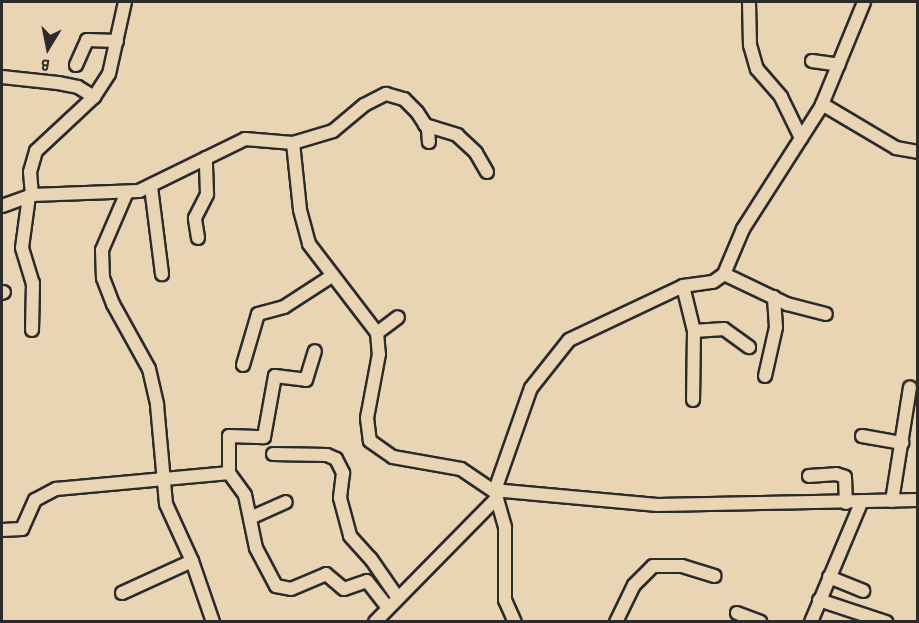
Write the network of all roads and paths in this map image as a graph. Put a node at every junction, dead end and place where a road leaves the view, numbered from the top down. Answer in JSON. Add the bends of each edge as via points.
{"nodes":[{"id":1,"x":125,"y":2,"type":"edge"},
{"id":2,"x":749,"y":2,"type":"edge"},
{"id":3,"x":864,"y":2,"type":"edge"},
{"id":4,"x":117,"y":41,"type":"junction"},
{"id":5,"x":812,"y":61,"type":"dead end"},
{"id":6,"x":76,"y":64,"type":"dead end"},
{"id":7,"x":839,"y":65,"type":"junction"},
{"id":8,"x":2,"y":77,"type":"edge"},
{"id":9,"x":94,"y":97,"type":"junction"},
{"id":10,"x":822,"y":104,"type":"junction"},
{"id":11,"x":425,"y":125,"type":"junction"},
{"id":12,"x":801,"y":138,"type":"junction"},
{"id":13,"x":429,"y":142,"type":"dead end"},
{"id":14,"x":293,"y":143,"type":"junction"},
{"id":15,"x":918,"y":152,"type":"edge"},
{"id":16,"x":206,"y":158,"type":"junction"},
{"id":17,"x":487,"y":172,"type":"dead end"},
{"id":18,"x":151,"y":187,"type":"junction"},
{"id":19,"x":127,"y":192,"type":"junction"},
{"id":20,"x":30,"y":195,"type":"junction"},
{"id":21,"x":2,"y":206,"type":"edge"},
{"id":22,"x":198,"y":238,"type":"dead end"},
{"id":23,"x":162,"y":274,"type":"dead end"},
{"id":24,"x":724,"y":274,"type":"junction"},
{"id":25,"x":332,"y":276,"type":"junction"},
{"id":26,"x":683,"y":286,"type":"junction"},
{"id":27,"x":774,"y":297,"type":"junction"},
{"id":28,"x":826,"y":314,"type":"dead end"},
{"id":29,"x":398,"y":317,"type":"dead end"},
{"id":30,"x":32,"y":330,"type":"dead end"},
{"id":31,"x":694,"y":331,"type":"junction"},
{"id":32,"x":377,"y":333,"type":"junction"},
{"id":33,"x":749,"y":347,"type":"dead end"},
{"id":34,"x":315,"y":351,"type":"dead end"},
{"id":35,"x":243,"y":365,"type":"dead end"},
{"id":36,"x":765,"y":376,"type":"dead end"},
{"id":37,"x":910,"y":387,"type":"dead end"},
{"id":38,"x":693,"y":400,"type":"dead end"},
{"id":39,"x":862,"y":436,"type":"dead end"},
{"id":40,"x":902,"y":443,"type":"junction"},
{"id":41,"x":273,"y":454,"type":"dead end"},
{"id":42,"x":229,"y":473,"type":"junction"},
{"id":43,"x":809,"y":476,"type":"dead end"},
{"id":44,"x":163,"y":479,"type":"junction"},
{"id":45,"x":495,"y":493,"type":"junction"},
{"id":46,"x":918,"y":500,"type":"edge"},
{"id":47,"x":892,"y":501,"type":"junction"},
{"id":48,"x":286,"y":502,"type":"dead end"},
{"id":49,"x":846,"y":503,"type":"junction"},
{"id":50,"x":861,"y":503,"type":"junction"},
{"id":51,"x":250,"y":518,"type":"junction"},
{"id":52,"x":2,"y":530,"type":"edge"},
{"id":53,"x":192,"y":561,"type":"junction"},
{"id":54,"x":714,"y":576,"type":"dead end"},
{"id":55,"x":829,"y":577,"type":"junction"},
{"id":56,"x":863,"y":591,"type":"dead end"},
{"id":57,"x":122,"y":593,"type":"dead end"},
{"id":58,"x":398,"y":598,"type":"junction"},
{"id":59,"x":819,"y":600,"type":"junction"},
{"id":60,"x":388,"y":608,"type":"junction"},
{"id":61,"x":737,"y":613,"type":"dead end"},
{"id":62,"x":213,"y":621,"type":"edge"},
{"id":63,"x":375,"y":621,"type":"edge"},
{"id":64,"x":515,"y":621,"type":"edge"},
{"id":65,"x":616,"y":621,"type":"edge"},
{"id":66,"x":760,"y":621,"type":"edge"},
{"id":67,"x":811,"y":621,"type":"edge"},
{"id":68,"x":886,"y":621,"type":"edge"}],
"edges":[{"from":1,"to":4,"type":"street"},
{"from":2,"to":12,"type":"street","via":[[750,45],[757,69],[781,97]]},
{"from":3,"to":7,"type":"street"},
{"from":4,"to":6,"type":"street","via":[[87,40]]},
{"from":4,"to":9,"type":"street","via":[[109,74]]},
{"from":5,"to":7,"type":"street"},
{"from":7,"to":10,"type":"street"},
{"from":8,"to":9,"type":"street","via":[[58,83]]},
{"from":9,"to":20,"type":"street","via":[[36,151],[30,172]]},
{"from":10,"to":12,"type":"street"},
{"from":10,"to":15,"type":"street","via":[[896,148]]},
{"from":11,"to":13,"type":"street"},
{"from":11,"to":14,"type":"street","via":[[404,99],[386,94],[370,100],[333,131]]},
{"from":11,"to":17,"type":"street","via":[[457,135],[476,153]]},
{"from":12,"to":24,"type":"street","via":[[743,229]]},
{"from":14,"to":16,"type":"street","via":[[245,138]]},
{"from":14,"to":25,"type":"street","via":[[303,225],[314,252]]},
{"from":16,"to":18,"type":"street"},
{"from":16,"to":22,"type":"street","via":[[207,194],[195,218]]},
{"from":18,"to":19,"type":"street"},
{"from":18,"to":23,"type":"street"},
{"from":19,"to":20,"type":"street"},
{"from":19,"to":44,"type":"street","via":[[108,232],[101,265],[112,304],[149,369],[157,405]]},
{"from":20,"to":21,"type":"street"},
{"from":20,"to":30,"type":"street","via":[[22,248],[33,283]]},
{"from":24,"to":26,"type":"street","via":[[713,282]]},
{"from":24,"to":27,"type":"street"},
{"from":25,"to":32,"type":"street"},
{"from":25,"to":35,"type":"street","via":[[284,308],[258,314]]},
{"from":26,"to":31,"type":"street"},
{"from":26,"to":45,"type":"street","via":[[569,340],[531,388]]},
{"from":27,"to":28,"type":"street"},
{"from":27,"to":36,"type":"street","via":[[776,327]]},
{"from":29,"to":32,"type":"street"},
{"from":31,"to":33,"type":"street","via":[[724,329]]},
{"from":31,"to":38,"type":"street"},
{"from":32,"to":45,"type":"street","via":[[379,354],[367,418],[370,441],[393,457],[461,469]]},
{"from":34,"to":42,"type":"street","via":[[306,380],[275,376],[264,437],[229,436]]},
{"from":37,"to":40,"type":"street"},
{"from":39,"to":40,"type":"street"},
{"from":40,"to":47,"type":"street"},
{"from":41,"to":58,"type":"street","via":[[327,455],[336,459],[343,473],[340,498],[353,543],[371,559]]},
{"from":42,"to":44,"type":"street"},
{"from":42,"to":51,"type":"street","via":[[245,495]]},
{"from":43,"to":49,"type":"street","via":[[845,477]]},
{"from":44,"to":52,"type":"street","via":[[56,489],[34,500],[22,529]]},
{"from":44,"to":53,"type":"street","via":[[166,504]]},
{"from":45,"to":49,"type":"street","via":[[630,504]]},
{"from":45,"to":58,"type":"street"},
{"from":45,"to":64,"type":"street","via":[[506,540],[505,600]]},
{"from":46,"to":47,"type":"street"},
{"from":47,"to":50,"type":"street"},
{"from":48,"to":51,"type":"street"},
{"from":49,"to":50,"type":"street"},
{"from":50,"to":55,"type":"street"},
{"from":51,"to":60,"type":"street","via":[[256,548],[276,586],[291,589],[326,574],[344,588],[367,581]]},
{"from":53,"to":57,"type":"street"},
{"from":53,"to":62,"type":"street"},
{"from":54,"to":65,"type":"street","via":[[682,566],[653,566],[634,585]]},
{"from":55,"to":56,"type":"street"},
{"from":55,"to":59,"type":"street"},
{"from":58,"to":60,"type":"street"},
{"from":59,"to":67,"type":"street"},
{"from":59,"to":68,"type":"street"},
{"from":60,"to":63,"type":"street"},
{"from":61,"to":66,"type":"street"}]}
